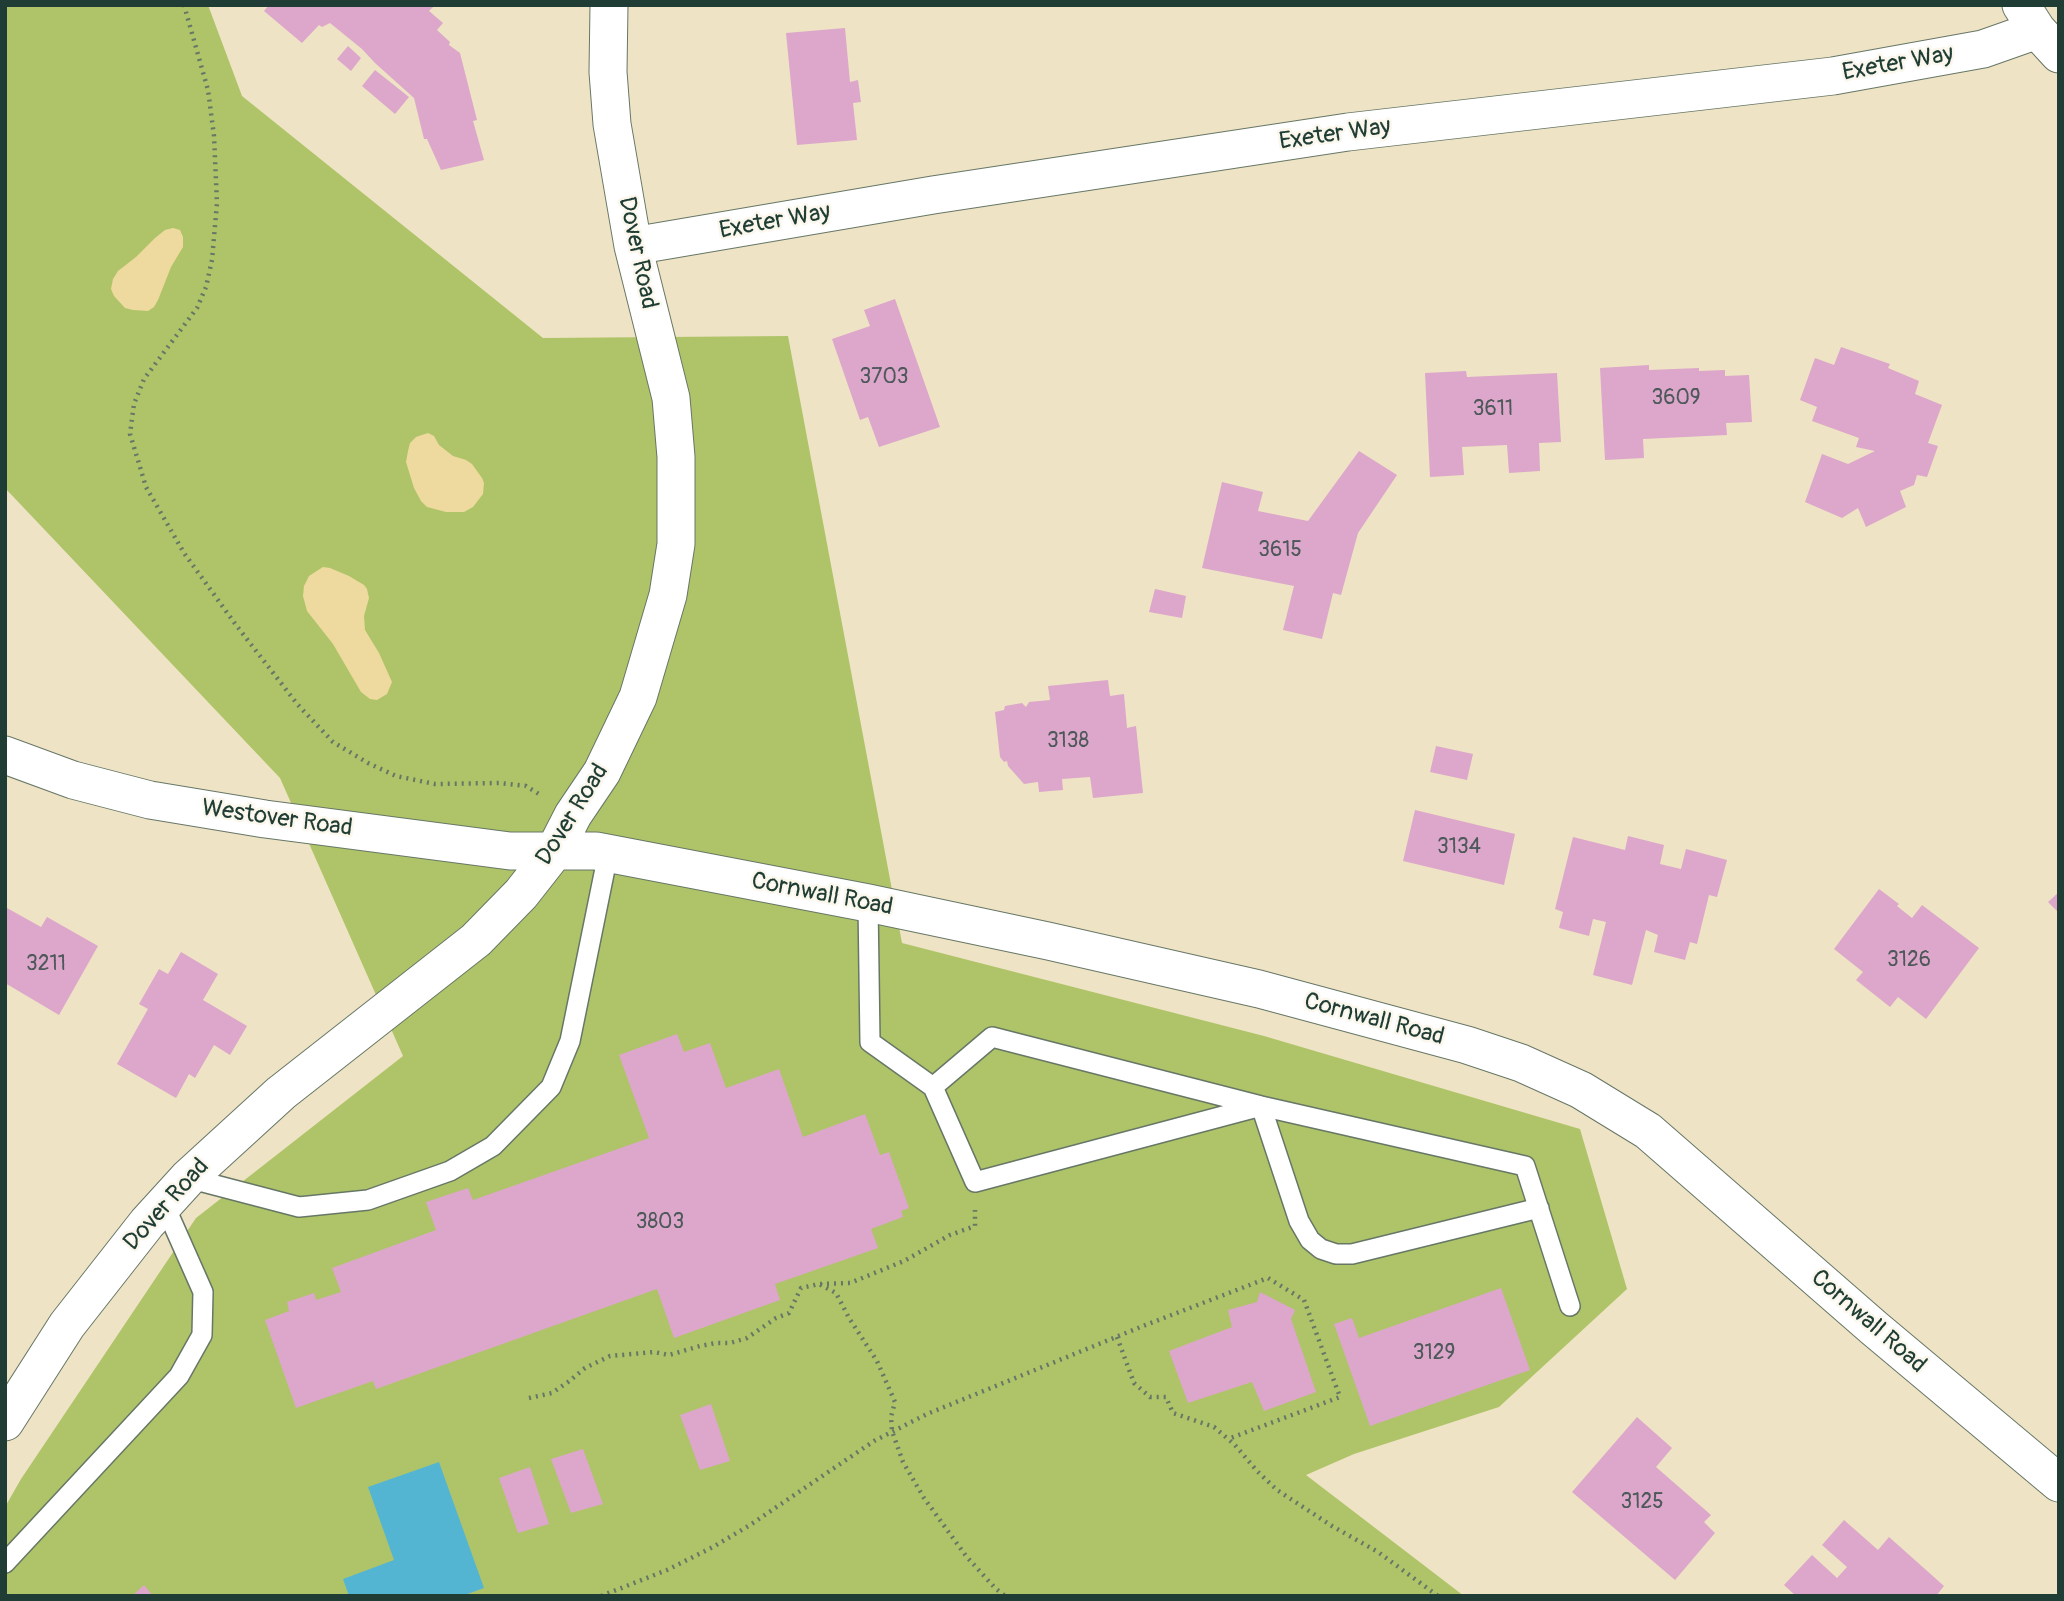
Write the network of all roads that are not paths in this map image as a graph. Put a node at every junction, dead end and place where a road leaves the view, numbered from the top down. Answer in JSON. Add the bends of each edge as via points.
{"nodes":[{"id":1,"x":609,"y":5,"type":"edge"},
{"id":2,"x":2039,"y":30,"type":"edge"},
{"id":3,"x":634,"y":246,"type":"junction"},
{"id":4,"x":5,"y":755,"type":"edge"},
{"id":5,"x":555,"y":852,"type":"junction"},
{"id":6,"x":608,"y":854,"type":"junction"},
{"id":7,"x":868,"y":903,"type":"junction"},
{"id":8,"x":933,"y":1087,"type":"junction"},
{"id":9,"x":1261,"y":1106,"type":"junction"},
{"id":10,"x":176,"y":1191,"type":"junction"},
{"id":11,"x":1539,"y":1208,"type":"junction"},
{"id":12,"x":1570,"y":1306,"type":"dead end"},
{"id":13,"x":5,"y":1422,"type":"edge"},
{"id":14,"x":2059,"y":1483,"type":"edge"},
{"id":15,"x":5,"y":1563,"type":"edge"}],
"edges":[{"from":1,"to":3,"type":"street","name":"Dover Road","via":[[612,124]]},
{"from":2,"to":3,"type":"street","name":"Exeter Way","via":[[1983,49],[1833,76],[1348,132]]},
{"from":3,"to":5,"type":"street","name":"Dover Road","via":[[671,398],[676,544],[668,595],[638,698]]},
{"from":4,"to":5,"type":"street","name":"Westover Road","via":[[73,780],[162,802],[510,851]]},
{"from":5,"to":6,"type":"street","name":"Cornwall Road"},
{"from":5,"to":10,"type":"street","name":"Dover Road","via":[[476,940],[281,1093]]},
{"from":6,"to":7,"type":"street","name":"Cornwall Road"},
{"from":6,"to":10,"type":"lane","via":[[570,1041],[551,1087],[493,1146],[450,1171],[368,1200],[299,1207]]},
{"from":7,"to":8,"type":"lane","via":[[870,1042]]},
{"from":7,"to":14,"type":"street","name":"Cornwall Road","via":[[1259,989],[1467,1045],[1581,1090],[1648,1131]]},
{"from":8,"to":9,"type":"lane","via":[[992,1037]]},
{"from":8,"to":9,"type":"lane","via":[[975,1182]]},
{"from":9,"to":11,"type":"lane","via":[[1525,1166]]},
{"from":9,"to":11,"type":"lane","via":[[1298,1221],[1321,1249],[1352,1254]]},
{"from":10,"to":13,"type":"street","name":"Dover Road","via":[[67,1325]]},
{"from":10,"to":15,"type":"lane","via":[[203,1292],[202,1335],[179,1377]]},
{"from":11,"to":12,"type":"lane"}]}
